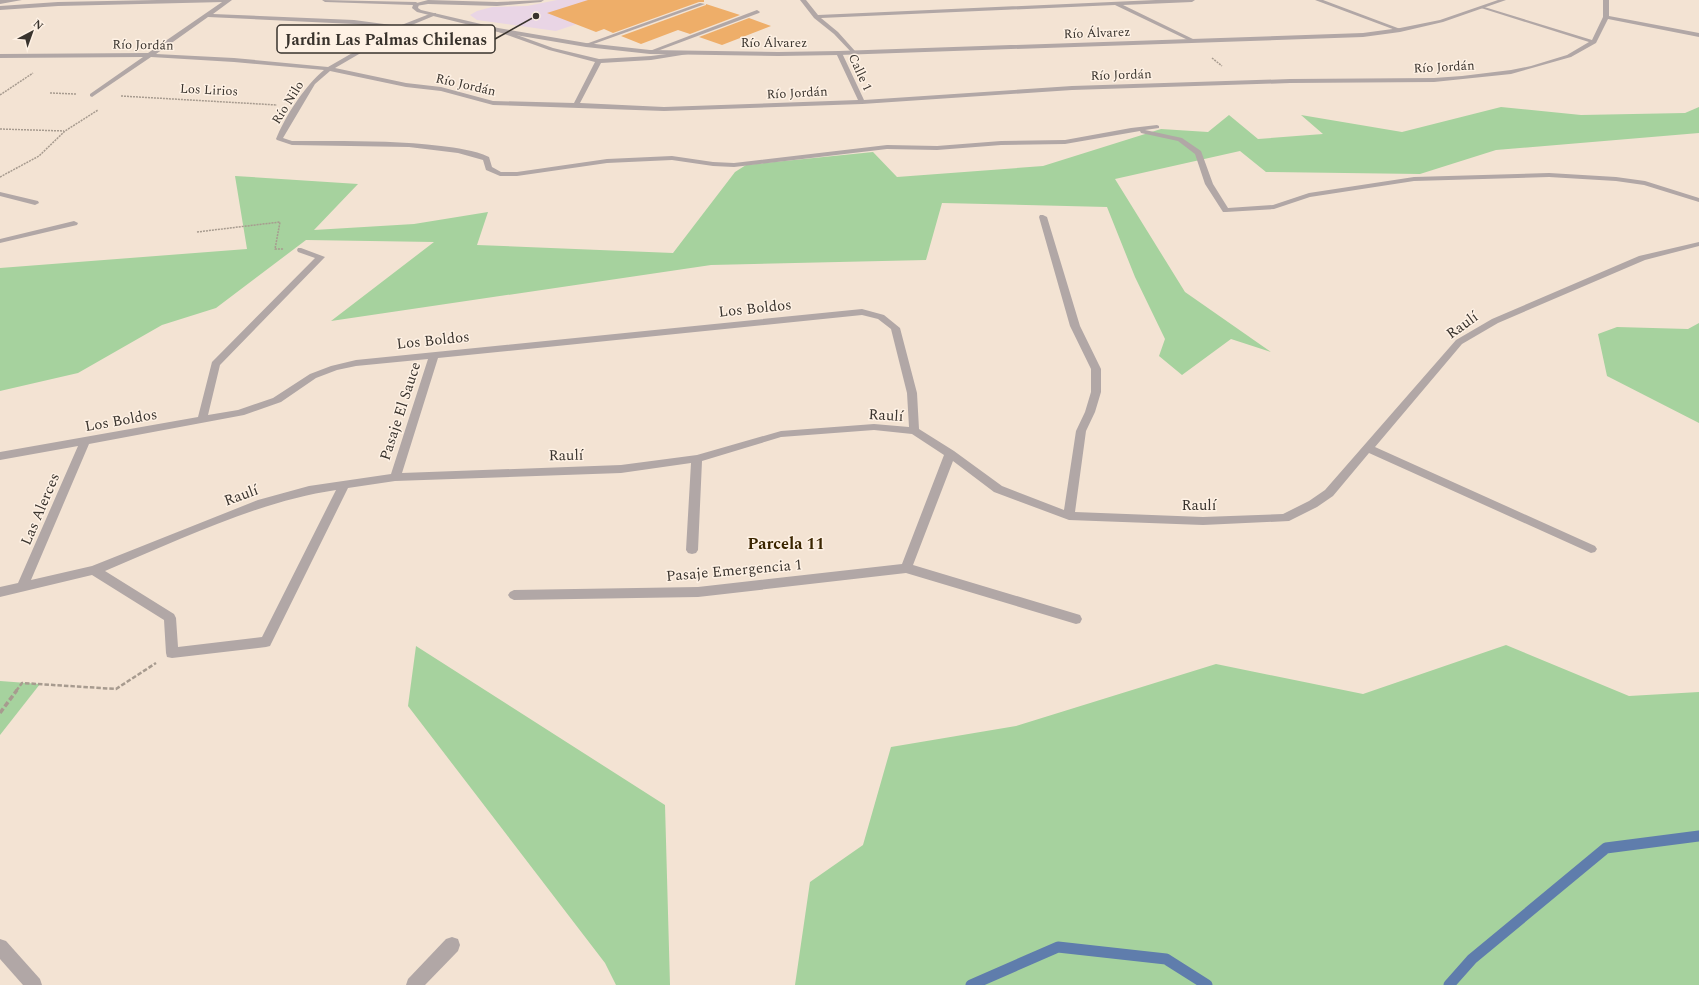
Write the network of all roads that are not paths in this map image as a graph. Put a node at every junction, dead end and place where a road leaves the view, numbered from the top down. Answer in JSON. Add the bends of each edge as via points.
{"nodes":[{"id":1,"x":19,"y":0,"type":"edge"},
{"id":2,"x":224,"y":0,"type":"edge"},
{"id":3,"x":229,"y":0,"type":"edge"},
{"id":4,"x":325,"y":0,"type":"edge"},
{"id":5,"x":542,"y":0,"type":"edge"},
{"id":6,"x":803,"y":0,"type":"edge"},
{"id":7,"x":1192,"y":0,"type":"edge"},
{"id":8,"x":1318,"y":0,"type":"edge"},
{"id":9,"x":1503,"y":0,"type":"edge"},
{"id":10,"x":1606,"y":0,"type":"edge"},
{"id":11,"x":0,"y":2,"type":"edge"},
{"id":12,"x":378,"y":2,"type":"edge"},
{"id":13,"x":1113,"y":2,"type":"edge"},
{"id":14,"x":416,"y":4,"type":"junction"},
{"id":15,"x":702,"y":4,"type":"dead end"},
{"id":16,"x":1483,"y":7,"type":"junction"},
{"id":17,"x":0,"y":8,"type":"edge"},
{"id":18,"x":757,"y":12,"type":"dead end"},
{"id":19,"x":434,"y":14,"type":"junction"},
{"id":20,"x":206,"y":15,"type":"junction"},
{"id":21,"x":816,"y":17,"type":"junction"},
{"id":22,"x":1606,"y":17,"type":"junction"},
{"id":23,"x":400,"y":28,"type":"junction"},
{"id":24,"x":498,"y":30,"type":"junction"},
{"id":25,"x":1400,"y":30,"type":"junction"},
{"id":26,"x":1699,"y":35,"type":"edge"},
{"id":27,"x":1192,"y":40,"type":"junction"},
{"id":28,"x":1594,"y":42,"type":"junction"},
{"id":29,"x":586,"y":45,"type":"junction"},
{"id":30,"x":650,"y":52,"type":"junction"},
{"id":31,"x":688,"y":52,"type":"junction"},
{"id":32,"x":853,"y":52,"type":"junction"},
{"id":33,"x":839,"y":53,"type":"junction"},
{"id":34,"x":148,"y":55,"type":"junction"},
{"id":35,"x":0,"y":56,"type":"edge"},
{"id":36,"x":599,"y":61,"type":"junction"},
{"id":37,"x":329,"y":69,"type":"junction"},
{"id":38,"x":92,"y":95,"type":"road end"},
{"id":39,"x":862,"y":102,"type":"junction"},
{"id":40,"x":576,"y":105,"type":"junction"},
{"id":41,"x":1157,"y":127,"type":"dead end"},
{"id":42,"x":1131,"y":130,"type":"junction"},
{"id":43,"x":0,"y":194,"type":"edge"},
{"id":44,"x":1699,"y":200,"type":"edge"},
{"id":45,"x":34,"y":203,"type":"dead end"},
{"id":46,"x":1043,"y":217,"type":"dead end"},
{"id":47,"x":74,"y":223,"type":"dead end"},
{"id":48,"x":0,"y":241,"type":"edge"},
{"id":49,"x":1699,"y":244,"type":"edge"},
{"id":50,"x":301,"y":250,"type":"road end"},
{"id":51,"x":434,"y":355,"type":"junction"},
{"id":52,"x":202,"y":420,"type":"junction"},
{"id":53,"x":914,"y":431,"type":"junction"},
{"id":54,"x":85,"y":441,"type":"junction"},
{"id":55,"x":1368,"y":448,"type":"junction"},
{"id":56,"x":950,"y":454,"type":"junction"},
{"id":57,"x":0,"y":456,"type":"edge"},
{"id":58,"x":697,"y":459,"type":"junction"},
{"id":59,"x":395,"y":477,"type":"junction"},
{"id":60,"x":344,"y":485,"type":"junction"},
{"id":61,"x":1070,"y":516,"type":"junction"},
{"id":62,"x":1591,"y":549,"type":"dead end"},
{"id":63,"x":692,"y":550,"type":"dead end"},
{"id":64,"x":906,"y":568,"type":"junction"},
{"id":65,"x":94,"y":570,"type":"junction"},
{"id":66,"x":22,"y":588,"type":"junction"},
{"id":67,"x":0,"y":592,"type":"edge"},
{"id":68,"x":514,"y":595,"type":"dead end"},
{"id":69,"x":1076,"y":619,"type":"dead end"},
{"id":70,"x":452,"y":945,"type":"dead end"},
{"id":71,"x":0,"y":947,"type":"edge"},
{"id":72,"x":34,"y":985,"type":"edge"},
{"id":73,"x":414,"y":985,"type":"edge"}],
"edges":[{"from":1,"to":11,"type":"street"},
{"from":2,"to":17,"type":"street"},
{"from":3,"to":20,"type":"street"},
{"from":4,"to":12,"type":"street"},
{"from":5,"to":14,"type":"street","via":[[497,4]]},
{"from":6,"to":21,"type":"street"},
{"from":7,"to":13,"type":"street"},
{"from":8,"to":25,"type":"street"},
{"from":9,"to":16,"type":"street","name":"Río Álvarez"},
{"from":10,"to":22,"type":"street"},
{"from":12,"to":14,"type":"street"},
{"from":13,"to":21,"type":"street"},
{"from":13,"to":27,"type":"street"},
{"from":14,"to":19,"type":"street","name":"Río Álvarez","via":[[415,8],[419,11]]},
{"from":15,"to":29,"type":"street"},
{"from":16,"to":25,"type":"street","name":"Río Álvarez","via":[[1446,20]]},
{"from":16,"to":28,"type":"street"},
{"from":18,"to":30,"type":"street"},
{"from":19,"to":23,"type":"street","name":"Río Nilo"},
{"from":19,"to":24,"type":"street","name":"Río Álvarez"},
{"from":20,"to":23,"type":"street","via":[[354,22]]},
{"from":20,"to":34,"type":"street"},
{"from":21,"to":32,"type":"street","via":[[836,33]]},
{"from":22,"to":26,"type":"street"},
{"from":22,"to":28,"type":"street"},
{"from":23,"to":37,"type":"street","name":"Río Nilo"},
{"from":24,"to":29,"type":"street","name":"Río Álvarez"},
{"from":24,"to":36,"type":"street","name":"Río Álvarez","via":[[551,49]]},
{"from":25,"to":27,"type":"street","name":"Río Álvarez","via":[[1363,35]]},
{"from":27,"to":32,"type":"street","name":"Río Álvarez"},
{"from":28,"to":39,"type":"street","name":"Río Jordán","via":[[1576,53],[1552,62],[1511,72],[1434,80],[1240,82],[1072,88]]},
{"from":29,"to":30,"type":"street","name":"Río Álvarez"},
{"from":30,"to":31,"type":"street","name":"Río Álvarez"},
{"from":31,"to":33,"type":"street","name":"Río Álvarez"},
{"from":31,"to":36,"type":"street","name":"Río Álvarez","via":[[651,58]]},
{"from":32,"to":33,"type":"street","name":"Río Álvarez"},
{"from":33,"to":39,"type":"street","name":"Calle 1"},
{"from":34,"to":35,"type":"street","name":"Río Jordán"},
{"from":34,"to":37,"type":"street","name":"Río Jordán"},
{"from":34,"to":38,"type":"street"},
{"from":36,"to":40,"type":"street"},
{"from":37,"to":40,"type":"street","name":"Río Jordán","via":[[406,85],[442,89],[492,103]]},
{"from":37,"to":42,"type":"street","name":"Río Nilo","via":[[313,83],[279,139],[292,143],[410,144],[459,151],[482,157],[489,168],[500,174],[606,161],[672,158],[734,165],[887,148],[1065,142]]},
{"from":39,"to":40,"type":"street","name":"Río Jordán","via":[[664,110]]},
{"from":41,"to":42,"type":"street"},
{"from":42,"to":44,"type":"street","via":[[1180,139],[1198,153],[1209,184],[1226,210],[1274,207],[1309,195],[1414,179],[1550,175],[1645,183]]},
{"from":43,"to":45,"type":"street"},
{"from":46,"to":61,"type":"street","via":[[1075,326],[1096,369],[1096,392],[1081,431]]},
{"from":47,"to":48,"type":"street"},
{"from":49,"to":55,"type":"street","name":"Raulí","via":[[1642,258],[1495,321],[1459,342]]},
{"from":50,"to":52,"type":"street","via":[[321,257],[214,364]]},
{"from":51,"to":52,"type":"street","name":"Los Boldos","via":[[334,368],[313,376],[277,400],[258,408]]},
{"from":51,"to":53,"type":"street","name":"Los Boldos","via":[[862,312],[881,317],[895,328],[912,393]]},
{"from":51,"to":59,"type":"street","name":"Pasaje El Sauce"},
{"from":52,"to":54,"type":"street","name":"Los Boldos"},
{"from":53,"to":56,"type":"street","name":"Raulí"},
{"from":53,"to":58,"type":"street","name":"Raulí","via":[[874,427],[781,434]]},
{"from":54,"to":57,"type":"street","name":"Los Boldos"},
{"from":54,"to":66,"type":"street","name":"Las Alerces"},
{"from":55,"to":61,"type":"street","name":"Raulí","via":[[1330,493],[1285,518],[1203,521]]},
{"from":55,"to":62,"type":"street"},
{"from":56,"to":61,"type":"street","name":"Raulí","via":[[998,489]]},
{"from":56,"to":64,"type":"street"},
{"from":58,"to":59,"type":"street","name":"Raulí","via":[[621,469]]},
{"from":58,"to":63,"type":"street"},
{"from":59,"to":60,"type":"street","name":"Raulí"},
{"from":60,"to":65,"type":"street","name":"Raulí","via":[[309,490],[258,504]]},
{"from":60,"to":65,"type":"street","via":[[266,642],[172,653],[170,618]]},
{"from":64,"to":68,"type":"street","name":"Pasaje Emergencia 1","via":[[698,592]]},
{"from":64,"to":69,"type":"street"},
{"from":65,"to":66,"type":"street","name":"Raulí"},
{"from":66,"to":67,"type":"street","name":"Raulí"},
{"from":70,"to":73,"type":"street"},
{"from":71,"to":72,"type":"street"}]}
